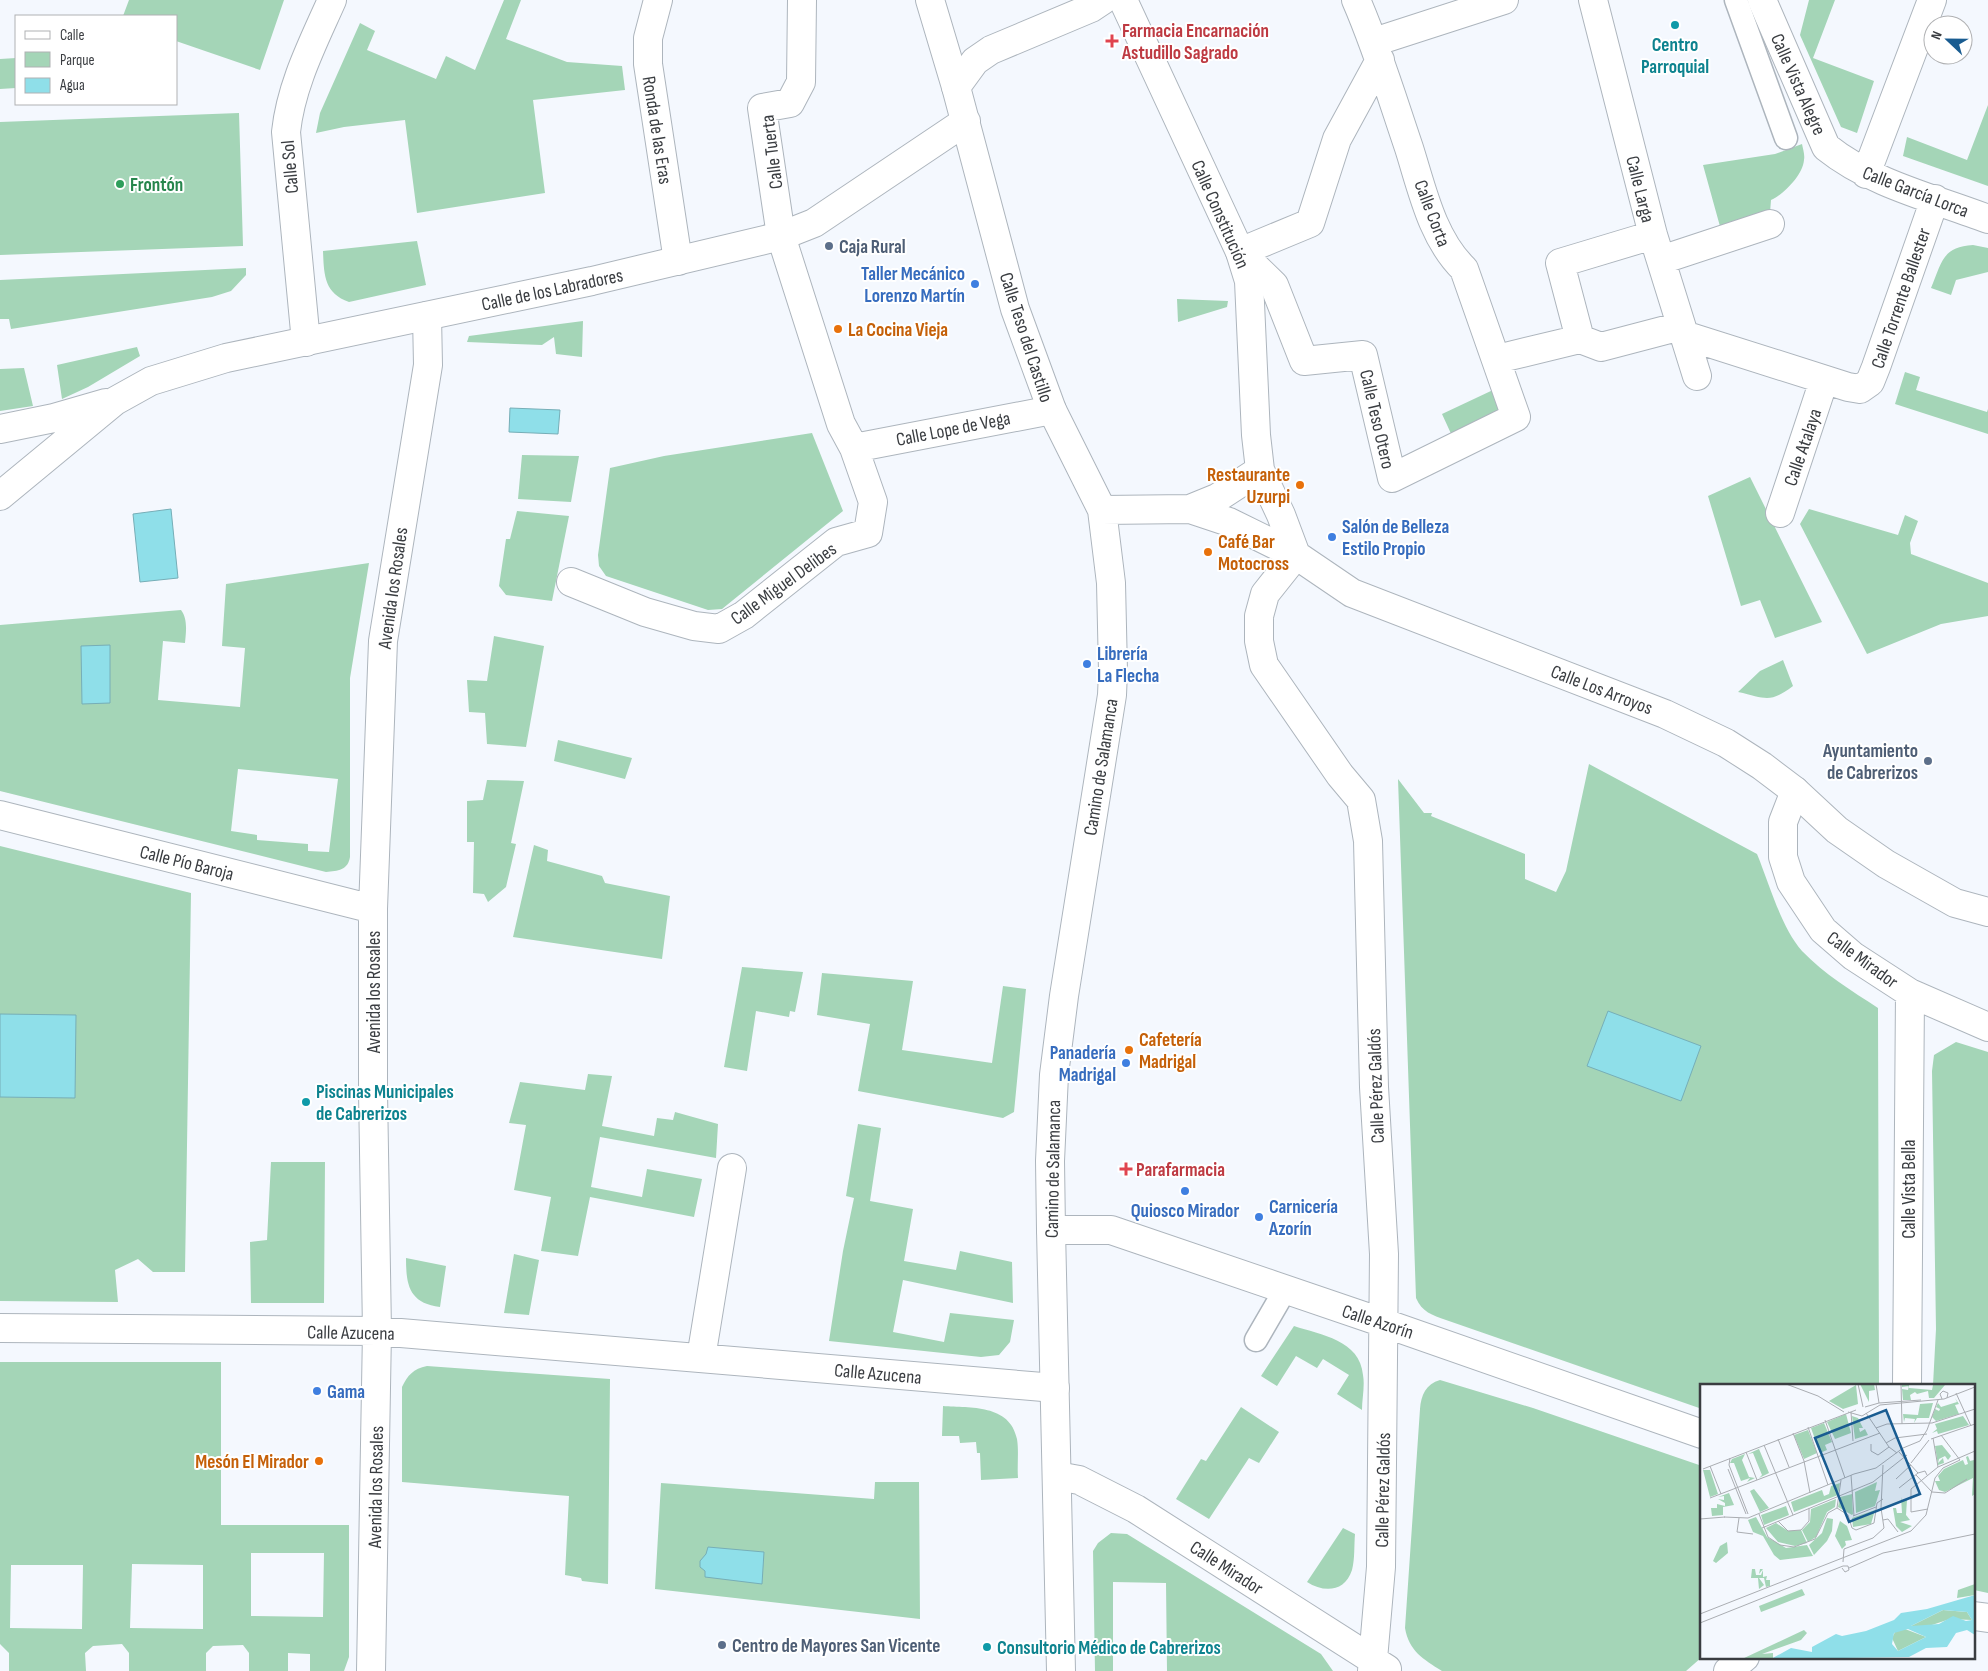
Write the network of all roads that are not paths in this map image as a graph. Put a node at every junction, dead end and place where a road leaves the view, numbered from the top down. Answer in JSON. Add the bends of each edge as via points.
{"nodes":[{"id":1,"x":332,"y":0,"type":"edge"},
{"id":2,"x":658,"y":0,"type":"edge"},
{"id":3,"x":802,"y":0,"type":"edge"},
{"id":4,"x":930,"y":0,"type":"edge"},
{"id":5,"x":1103,"y":0,"type":"edge"},
{"id":6,"x":1123,"y":0,"type":"edge"},
{"id":7,"x":1356,"y":0,"type":"edge"},
{"id":8,"x":1504,"y":0,"type":"edge"},
{"id":9,"x":1592,"y":0,"type":"edge"},
{"id":10,"x":1736,"y":0,"type":"edge"},
{"id":11,"x":1762,"y":0,"type":"edge"},
{"id":12,"x":1932,"y":0,"type":"edge"},
{"id":13,"x":1377,"y":51,"type":"junction"},
{"id":14,"x":956,"y":87,"type":"junction"},
{"id":15,"x":966,"y":121,"type":"junction"},
{"id":16,"x":1786,"y":138,"type":"dead end"},
{"id":17,"x":1855,"y":168,"type":"junction"},
{"id":18,"x":1935,"y":199,"type":"junction"},
{"id":19,"x":1988,"y":219,"type":"edge"},
{"id":20,"x":1770,"y":224,"type":"dead end"},
{"id":21,"x":781,"y":236,"type":"junction"},
{"id":22,"x":1657,"y":248,"type":"junction"},
{"id":23,"x":1240,"y":252,"type":"junction"},
{"id":24,"x":678,"y":261,"type":"junction"},
{"id":25,"x":427,"y":316,"type":"junction"},
{"id":26,"x":1683,"y":331,"type":"junction"},
{"id":27,"x":1580,"y":339,"type":"junction"},
{"id":28,"x":306,"y":342,"type":"junction"},
{"id":29,"x":1497,"y":359,"type":"junction"},
{"id":30,"x":1697,"y":376,"type":"dead end"},
{"id":31,"x":1824,"y":380,"type":"junction"},
{"id":32,"x":115,"y":401,"type":"junction"},
{"id":33,"x":1052,"y":410,"type":"junction"},
{"id":34,"x":0,"y":429,"type":"edge"},
{"id":35,"x":854,"y":448,"type":"junction"},
{"id":36,"x":1260,"y":470,"type":"junction"},
{"id":37,"x":0,"y":496,"type":"edge"},
{"id":38,"x":1190,"y":509,"type":"junction"},
{"id":39,"x":1102,"y":510,"type":"junction"},
{"id":40,"x":1780,"y":514,"type":"dead end"},
{"id":41,"x":1296,"y":555,"type":"junction"},
{"id":42,"x":571,"y":582,"type":"dead end"},
{"id":43,"x":1113,"y":671,"type":"joint"},
{"id":44,"x":1794,"y":791,"type":"junction"},
{"id":45,"x":0,"y":815,"type":"edge"},
{"id":46,"x":373,"y":909,"type":"junction"},
{"id":47,"x":1988,"y":912,"type":"edge"},
{"id":48,"x":1910,"y":993,"type":"junction"},
{"id":49,"x":1988,"y":1027,"type":"edge"},
{"id":50,"x":732,"y":1168,"type":"dead end"},
{"id":51,"x":1051,"y":1230,"type":"junction"},
{"id":52,"x":1285,"y":1290,"type":"junction"},
{"id":53,"x":1384,"y":1322,"type":"junction"},
{"id":54,"x":0,"y":1328,"type":"edge"},
{"id":55,"x":377,"y":1331,"type":"junction"},
{"id":56,"x":1256,"y":1340,"type":"dead end"},
{"id":57,"x":701,"y":1358,"type":"junction"},
{"id":58,"x":1907,"y":1384,"type":"edge"},
{"id":59,"x":1055,"y":1388,"type":"junction"},
{"id":60,"x":1700,"y":1433,"type":"edge"},
{"id":61,"x":1057,"y":1476,"type":"junction"},
{"id":62,"x":1744,"y":1658,"type":"edge"},
{"id":63,"x":1379,"y":1667,"type":"edge"},
{"id":64,"x":371,"y":1671,"type":"edge"},
{"id":65,"x":1061,"y":1671,"type":"edge"},
{"id":66,"x":1728,"y":1671,"type":"edge"}],
"edges":[{"from":1,"to":28,"type":"street","name":"Calle Sol","via":[[294,86],[286,132]]},
{"from":2,"to":24,"type":"street","name":"Ronda de las Eras","via":[[648,38],[648,64]]},
{"from":3,"to":21,"type":"street","name":"Calle Tuerta","via":[[801,82],[790,103],[762,108]]},
{"from":4,"to":14,"type":"street","name":"Calle Teso del Castillo"},
{"from":5,"to":14,"type":"street","via":[[991,50],[975,61]]},
{"from":6,"to":23,"type":"street","name":"Calle Constitución"},
{"from":7,"to":13,"type":"street","name":"Calle Corta"},
{"from":8,"to":13,"type":"street"},
{"from":9,"to":22,"type":"street","name":"Calle Larga"},
{"from":10,"to":16,"type":"lane","name":"Calle Vista Alegre"},
{"from":11,"to":17,"type":"street","name":"Calle Vista Alegre","via":[[1826,147]]},
{"from":12,"to":17,"type":"street"},
{"from":13,"to":23,"type":"street","via":[[1337,139],[1310,223]]},
{"from":13,"to":29,"type":"street","name":"Calle Corta","via":[[1430,211],[1449,254],[1464,269]]},
{"from":14,"to":15,"type":"street","name":"Calle Teso del Castillo"},
{"from":15,"to":21,"type":"street","name":"Calle de los Labradores","via":[[814,223]]},
{"from":15,"to":33,"type":"street","name":"Calle Teso del Castillo","via":[[1015,309]]},
{"from":17,"to":18,"type":"street","name":"Calle García Lorca"},
{"from":18,"to":19,"type":"street","name":"Calle García Lorca"},
{"from":18,"to":31,"type":"street","name":"Calle Torrente Ballester","via":[[1870,382],[1860,389]]},
{"from":20,"to":22,"type":"street"},
{"from":21,"to":24,"type":"street","name":"Calle de los Labradores"},
{"from":21,"to":35,"type":"street","name":"Calle Miguel Delibes","via":[[841,424]]},
{"from":22,"to":26,"type":"street","name":"Calle Larga"},
{"from":22,"to":27,"type":"street","via":[[1560,263]]},
{"from":23,"to":29,"type":"street","name":"Calle Teso Otero","via":[[1274,285],[1304,361],[1363,356],[1392,478],[1516,417]]},
{"from":23,"to":36,"type":"street","name":"Calle Constitución","via":[[1249,281]]},
{"from":24,"to":25,"type":"street","name":"Calle de los Labradores"},
{"from":25,"to":28,"type":"street","name":"Calle de los Labradores"},
{"from":25,"to":46,"type":"street","name":"Avenida los Rosales","via":[[428,365],[383,641]]},
{"from":26,"to":27,"type":"street","via":[[1601,347]]},
{"from":26,"to":30,"type":"street","name":"Calle Larga"},
{"from":26,"to":31,"type":"street","name":"Calle Torrente Ballester"},
{"from":27,"to":29,"type":"street"},
{"from":28,"to":32,"type":"street","name":"Calle de los Labradores","via":[[226,358],[151,381]]},
{"from":31,"to":40,"type":"street","name":"Calle Atalaya"},
{"from":32,"to":34,"type":"street","name":"Calle de los Labradores"},
{"from":32,"to":37,"type":"street","name":"Calle de los Labradores"},
{"from":33,"to":35,"type":"street","name":"Calle Lope de Vega"},
{"from":33,"to":39,"type":"street","name":"Calle Teso del Castillo"},
{"from":35,"to":42,"type":"street","name":"Calle Miguel Delibes","via":[[873,502],[868,533],[836,542],[744,615],[720,629],[694,626],[645,612]]},
{"from":36,"to":38,"type":"street","name":"Calle Los Arroyos","via":[[1217,498]]},
{"from":36,"to":41,"type":"street","name":"Calle Constitución"},
{"from":38,"to":39,"type":"street","name":"Calle Los Arroyos"},
{"from":38,"to":41,"type":"street","name":"Calle Los Arroyos","via":[[1228,522]]},
{"from":39,"to":43,"type":"street","name":"Calle Teso del Castillo","via":[[1111,583]]},
{"from":41,"to":44,"type":"street","name":"Calle Los Arroyos","via":[[1352,593],[1665,714],[1726,743]]},
{"from":41,"to":53,"type":"street","name":"Calle Pérez Galdós","via":[[1265,594],[1259,616],[1259,641],[1264,665],[1361,800],[1368,841]]},
{"from":43,"to":51,"type":"street","name":"Camino de Salamanca","via":[[1054,1075]]},
{"from":44,"to":47,"type":"street","name":"Calle Los Arroyos","via":[[1837,830],[1886,864],[1955,903]]},
{"from":44,"to":48,"type":"street","name":"Calle Mirador","via":[[1783,822],[1783,857],[1791,882],[1823,930],[1853,956]]},
{"from":45,"to":46,"type":"street","name":"Calle Pío Baroja"},
{"from":46,"to":55,"type":"street","name":"Avenida los Rosales"},
{"from":48,"to":49,"type":"street","name":"Calle Mirador"},
{"from":48,"to":58,"type":"street","name":"Calle Vista Bella"},
{"from":50,"to":57,"type":"street"},
{"from":51,"to":52,"type":"street","name":"Calle Azorín","via":[[1111,1230]]},
{"from":51,"to":59,"type":"street","name":"Camino de Salamanca"},
{"from":52,"to":53,"type":"street","name":"Calle Azorín"},
{"from":52,"to":56,"type":"lane"},
{"from":53,"to":60,"type":"street","name":"Calle Azorín"},
{"from":53,"to":63,"type":"street","name":"Calle Pérez Galdós"},
{"from":54,"to":55,"type":"street","name":"Calle Azucena"},
{"from":55,"to":57,"type":"street","name":"Calle Azucena"},
{"from":55,"to":64,"type":"street","name":"Avenida los Rosales"},
{"from":57,"to":59,"type":"street","name":"Calle Azucena"},
{"from":59,"to":61,"type":"street","name":"Camino de Salamanca"},
{"from":61,"to":63,"type":"street","name":"Calle Mirador","via":[[1079,1480],[1136,1509]]},
{"from":61,"to":65,"type":"street","name":"Camino de Salamanca"},
{"from":62,"to":66,"type":"street"}]}
